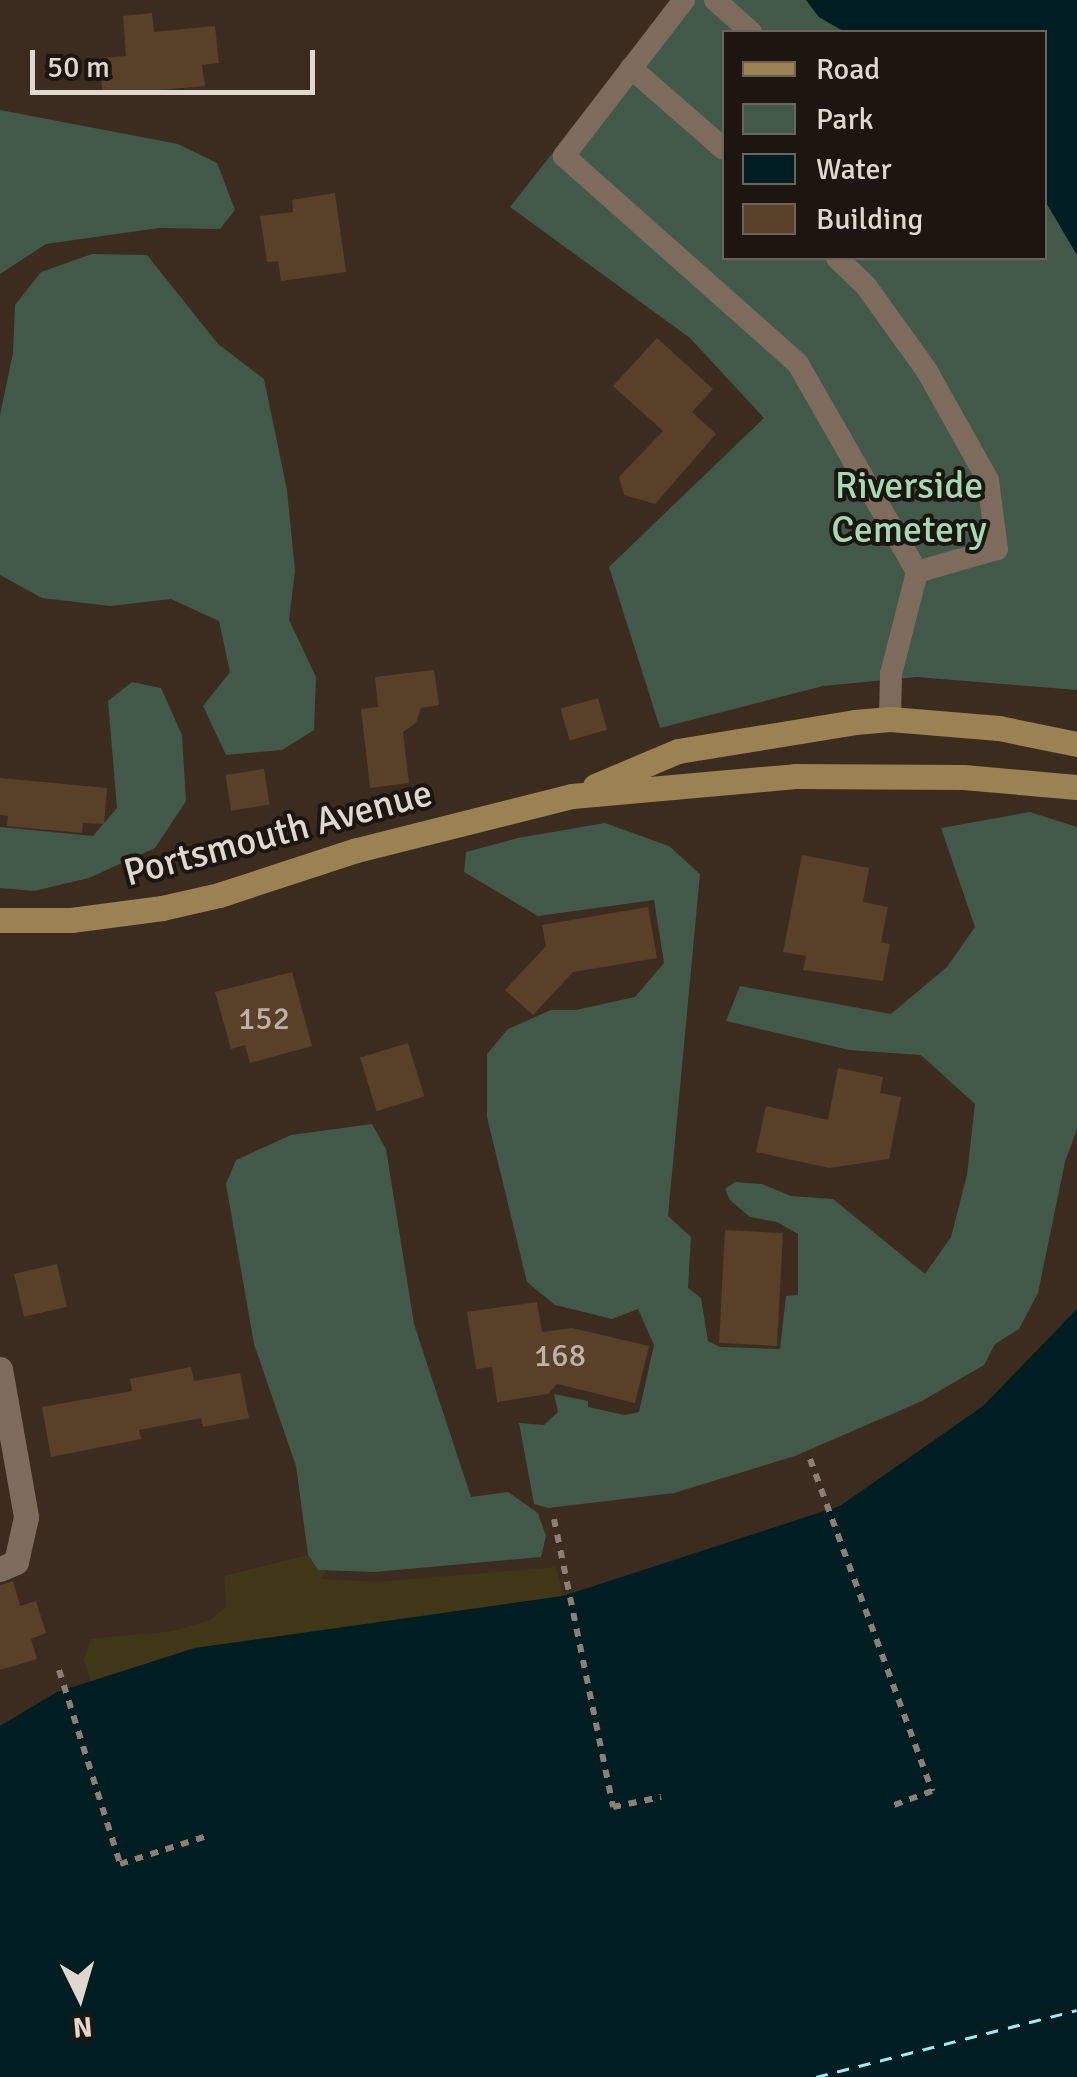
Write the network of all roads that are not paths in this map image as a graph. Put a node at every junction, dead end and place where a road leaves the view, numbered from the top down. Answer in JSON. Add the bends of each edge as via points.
{"nodes":[{"id":1,"x":684,"y":0,"type":"edge"},
{"id":2,"x":715,"y":0,"type":"edge"},
{"id":3,"x":749,"y":30,"type":"edge"},
{"id":4,"x":631,"y":68,"type":"junction"},
{"id":5,"x":722,"y":147,"type":"edge"},
{"id":6,"x":839,"y":260,"type":"edge"},
{"id":7,"x":917,"y":572,"type":"junction"},
{"id":8,"x":890,"y":719,"type":"junction"},
{"id":9,"x":1077,"y":744,"type":"edge"},
{"id":10,"x":1077,"y":787,"type":"edge"},
{"id":11,"x":572,"y":796,"type":"junction"},
{"id":12,"x":0,"y":920,"type":"edge"},
{"id":13,"x":0,"y":1370,"type":"edge"},
{"id":14,"x":19,"y":1464,"type":"junction"},
{"id":15,"x":0,"y":1486,"type":"edge"},
{"id":16,"x":0,"y":1569,"type":"edge"}],
"edges":[{"from":1,"to":4,"type":"lane"},
{"from":2,"to":3,"type":"lane"},
{"from":4,"to":5,"type":"lane"},
{"from":4,"to":7,"type":"lane","via":[[564,156],[798,364]]},
{"from":6,"to":7,"type":"lane","via":[[927,371],[988,480],[997,549]]},
{"from":7,"to":8,"type":"lane","via":[[892,674]]},
{"from":8,"to":9,"type":"main road","name":"Portsmouth Avenue","via":[[999,728]]},
{"from":8,"to":11,"type":"main road","name":"Portsmouth Avenue","via":[[678,751]]},
{"from":10,"to":11,"type":"main road","name":"Portsmouth Avenue","via":[[963,777],[795,776]]},
{"from":11,"to":12,"type":"main road","name":"Portsmouth Avenue","via":[[162,908],[70,920]]},
{"from":13,"to":14,"type":"street"},
{"from":14,"to":15,"type":"street"},
{"from":14,"to":16,"type":"street","via":[[26,1517],[16,1562]]}]}
